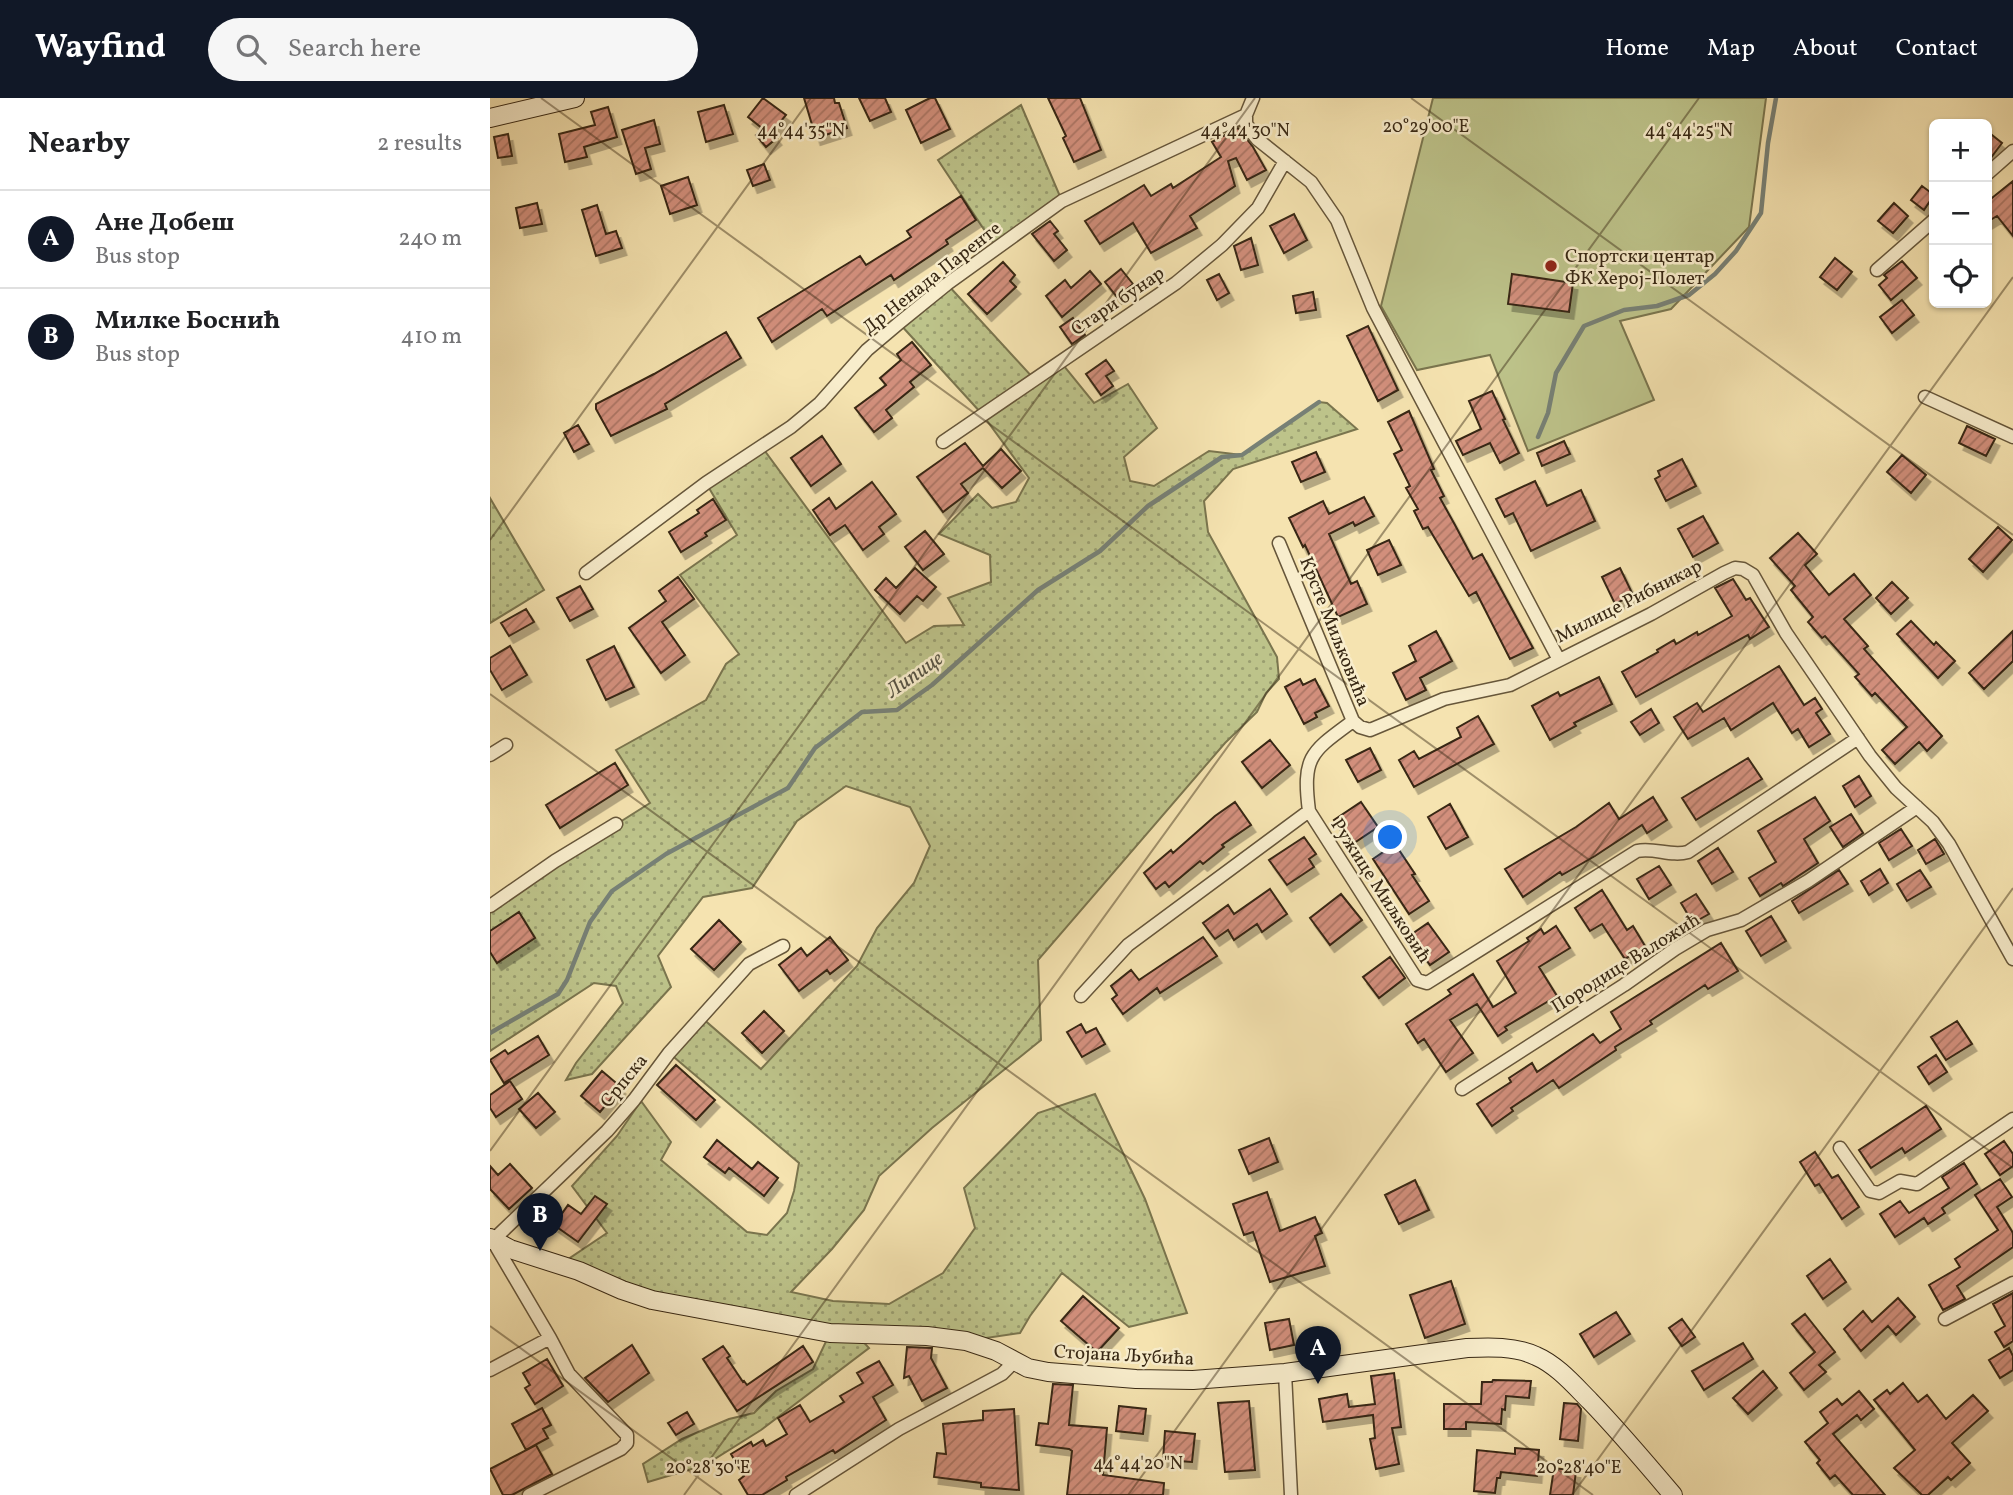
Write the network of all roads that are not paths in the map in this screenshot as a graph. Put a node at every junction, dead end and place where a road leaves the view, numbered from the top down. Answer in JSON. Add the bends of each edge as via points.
{"nodes":[{"id":1,"x":575,"y":98,"type":"edge"},
{"id":2,"x":1253,"y":98,"type":"edge"},
{"id":3,"x":1246,"y":115,"type":"junction"},
{"id":4,"x":490,"y":118,"type":"edge"},
{"id":5,"x":2013,"y":151,"type":"edge"},
{"id":6,"x":1285,"y":161,"type":"junction"},
{"id":7,"x":1992,"y":170,"type":"edge"},
{"id":8,"x":1929,"y":224,"type":"edge"},
{"id":9,"x":1877,"y":270,"type":"dead end"},
{"id":10,"x":1925,"y":397,"type":"dead end"},
{"id":11,"x":2013,"y":437,"type":"edge"},
{"id":12,"x":943,"y":442,"type":"dead end"},
{"id":13,"x":1279,"y":543,"type":"dead end"},
{"id":14,"x":586,"y":573,"type":"dead end"},
{"id":15,"x":1559,"y":660,"type":"junction"},
{"id":16,"x":1353,"y":721,"type":"junction"},
{"id":17,"x":1858,"y":738,"type":"junction"},
{"id":18,"x":506,"y":745,"type":"dead end"},
{"id":19,"x":490,"y":755,"type":"edge"},
{"id":20,"x":1917,"y":807,"type":"junction"},
{"id":21,"x":1309,"y":811,"type":"junction"},
{"id":22,"x":616,"y":824,"type":"dead end"},
{"id":23,"x":490,"y":906,"type":"edge"},
{"id":24,"x":783,"y":946,"type":"dead end"},
{"id":25,"x":2013,"y":959,"type":"edge"},
{"id":26,"x":1081,"y":996,"type":"dead end"},
{"id":27,"x":1462,"y":1089,"type":"dead end"},
{"id":28,"x":2013,"y":1119,"type":"edge"},
{"id":29,"x":1840,"y":1148,"type":"dead end"},
{"id":30,"x":491,"y":1241,"type":"edge"},
{"id":31,"x":2013,"y":1283,"type":"edge"},
{"id":32,"x":1945,"y":1319,"type":"dead end"},
{"id":33,"x":550,"y":1338,"type":"junction"},
{"id":34,"x":1016,"y":1361,"type":"junction"},
{"id":35,"x":490,"y":1370,"type":"edge"},
{"id":36,"x":1285,"y":1373,"type":"junction"},
{"id":37,"x":799,"y":1494,"type":"edge"},
{"id":38,"x":529,"y":1495,"type":"edge"},
{"id":39,"x":1291,"y":1495,"type":"edge"},
{"id":40,"x":1673,"y":1495,"type":"edge"}],
"edges":[{"from":1,"to":4,"type":"street"},
{"from":2,"to":3,"type":"street"},
{"from":3,"to":6,"type":"street","name":"Милице Рибникар","via":[[1246,124],[1257,139]]},
{"from":3,"to":14,"type":"street","name":"Др Ненада Паренте","via":[[1062,201],[899,323],[791,427],[706,483]]},
{"from":5,"to":7,"type":"street"},
{"from":6,"to":12,"type":"street","name":"Стари бунар","via":[[1258,208],[1176,283]]},
{"from":6,"to":15,"type":"street","name":"Милице Рибникар","via":[[1311,182],[1337,220],[1379,320]]},
{"from":8,"to":9,"type":"street"},
{"from":10,"to":11,"type":"street"},
{"from":13,"to":16,"type":"street","name":"Крсте Миљковића"},
{"from":15,"to":16,"type":"street","name":"Крсте Миљковића","via":[[1510,685],[1444,699],[1376,728],[1364,729]]},
{"from":15,"to":17,"type":"street","name":"Милице Рибникар","via":[[1724,573],[1743,569],[1753,575],[1786,633]]},
{"from":16,"to":21,"type":"street","via":[[1314,752],[1307,789]]},
{"from":17,"to":20,"type":"street","name":"Милице Рибникар","via":[[1883,773]]},
{"from":17,"to":21,"type":"street","name":"Ружице Миљковић","via":[[1688,852],[1648,849],[1630,855],[1427,983],[1417,980]]},
{"from":18,"to":19,"type":"street"},
{"from":20,"to":25,"type":"street","name":"Милице Рибникар","via":[[1949,844]]},
{"from":20,"to":27,"type":"street","name":"Породице Валожић","via":[[1797,887],[1732,924],[1707,930],[1675,949]]},
{"from":21,"to":26,"type":"street","name":"Ружице Миљковић","via":[[1128,946]]},
{"from":22,"to":23,"type":"street"},
{"from":24,"to":30,"type":"street","name":"Српска","via":[[749,964],[607,1130]]},
{"from":28,"to":29,"type":"street","via":[[1917,1184],[1900,1181],[1875,1193]]},
{"from":30,"to":33,"type":"street"},
{"from":30,"to":34,"type":"street","name":"Стојана Љубића","via":[[652,1300],[831,1333],[967,1340]]},
{"from":31,"to":32,"type":"street"},
{"from":33,"to":35,"type":"street"},
{"from":33,"to":38,"type":"street","via":[[569,1374],[627,1435],[627,1443]]},
{"from":34,"to":36,"type":"street","name":"Стојана Љубића","via":[[1048,1372],[1136,1379]]},
{"from":34,"to":37,"type":"street","via":[[1002,1374],[899,1429]]},
{"from":36,"to":39,"type":"street"},
{"from":36,"to":40,"type":"street","name":"Стојана Љубића","via":[[1467,1348],[1497,1347],[1532,1354],[1571,1382]]}]}
